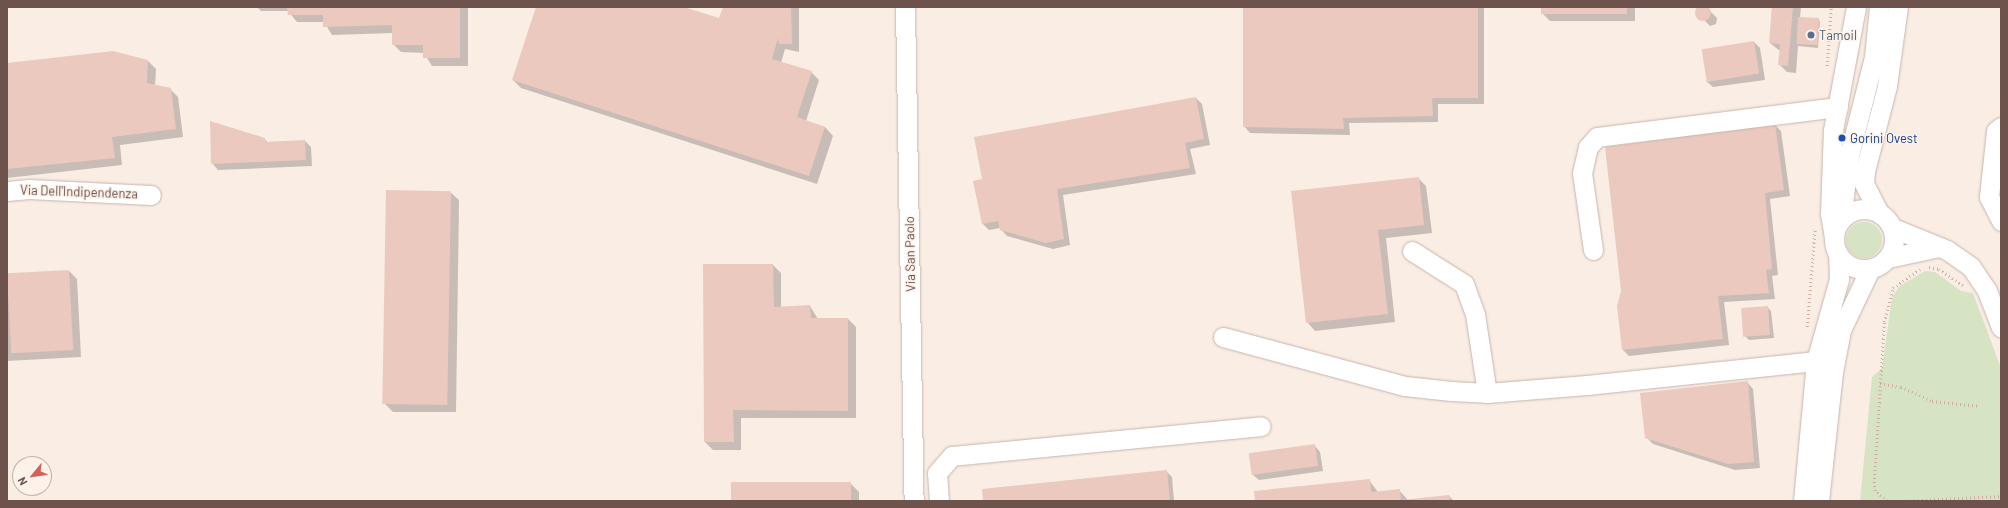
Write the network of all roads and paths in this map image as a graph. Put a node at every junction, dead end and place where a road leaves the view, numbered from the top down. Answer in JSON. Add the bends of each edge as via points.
{"nodes":[{"id":1,"x":1831,"y":7,"type":"edge"},
{"id":2,"x":1856,"y":7,"type":"edge"},
{"id":3,"x":1898,"y":7,"type":"edge"},
{"id":4,"x":1879,"y":8,"type":"edge"},
{"id":5,"x":906,"y":11,"type":"edge"},
{"id":6,"x":1827,"y":68,"type":"dead end"},
{"id":7,"x":1838,"y":106,"type":"junction"},
{"id":8,"x":2001,"y":127,"type":"edge"},
{"id":9,"x":7,"y":191,"type":"edge"},
{"id":10,"x":151,"y":195,"type":"dead end"},
{"id":11,"x":1879,"y":213,"type":"junction"},
{"id":12,"x":1842,"y":220,"type":"junction"},
{"id":13,"x":2001,"y":221,"type":"edge"},
{"id":14,"x":1815,"y":222,"type":"dead end"},
{"id":15,"x":1893,"y":228,"type":"junction"},
{"id":16,"x":1836,"y":246,"type":"junction"},
{"id":17,"x":1939,"y":247,"type":"junction"},
{"id":18,"x":1593,"y":250,"type":"dead end"},
{"id":19,"x":1412,"y":251,"type":"dead end"},
{"id":20,"x":1888,"y":258,"type":"junction"},
{"id":21,"x":1870,"y":269,"type":"junction"},
{"id":22,"x":1980,"y":278,"type":"junction"},
{"id":23,"x":2001,"y":327,"type":"edge"},
{"id":24,"x":1807,"y":332,"type":"dead end"},
{"id":25,"x":1223,"y":337,"type":"dead end"},
{"id":26,"x":1816,"y":362,"type":"junction"},
{"id":27,"x":1880,"y":383,"type":"junction"},
{"id":28,"x":1487,"y":393,"type":"junction"},
{"id":29,"x":1980,"y":406,"type":"dead end"},
{"id":30,"x":1261,"y":426,"type":"dead end"},
{"id":31,"x":2001,"y":496,"type":"edge"},
{"id":32,"x":914,"y":501,"type":"edge"},
{"id":33,"x":938,"y":501,"type":"edge"},
{"id":34,"x":1803,"y":501,"type":"edge"},
{"id":35,"x":1819,"y":501,"type":"edge"},
{"id":36,"x":1887,"y":501,"type":"edge"},
{"id":37,"x":1902,"y":501,"type":"edge"}],
"edges":[{"from":1,"to":6,"type":"path"},
{"from":2,"to":7,"type":"street"},
{"from":3,"to":11,"type":"street","via":[[1887,86],[1865,171],[1864,183]]},
{"from":4,"to":12,"type":"street","via":[[1868,88],[1849,156]]},
{"from":5,"to":32,"type":"street","name":"Via San Paolo"},
{"from":7,"to":16,"type":"street","via":[[1833,130],[1830,197]]},
{"from":7,"to":18,"type":"street","via":[[1597,137],[1588,147],[1582,173]]},
{"from":8,"to":13,"type":"street","via":[[1996,131],[1989,197]]},
{"from":9,"to":10,"type":"street","name":"Via Dell'Indipendenza","via":[[29,189]]},
{"from":11,"to":12,"type":"street","via":[[1861,209]]},
{"from":11,"to":15,"type":"street"},
{"from":12,"to":16,"type":"street"},
{"from":14,"to":24,"type":"path"},
{"from":15,"to":17,"type":"street"},
{"from":15,"to":20,"type":"street","via":[[1895,241]]},
{"from":16,"to":21,"type":"street","via":[[1854,268]]},
{"from":16,"to":26,"type":"street","via":[[1839,279]]},
{"from":17,"to":20,"type":"street"},
{"from":17,"to":22,"type":"street","via":[[1960,257]]},
{"from":19,"to":28,"type":"street","via":[[1464,284],[1475,314]]},
{"from":20,"to":21,"type":"street"},
{"from":21,"to":35,"type":"street","via":[[1841,330],[1833,372]]},
{"from":22,"to":23,"type":"street"},
{"from":22,"to":27,"type":"path","via":[[1964,285],[1930,267],[1910,274],[1893,288],[1884,322]]},
{"from":25,"to":28,"type":"street","via":[[1405,386]]},
{"from":26,"to":28,"type":"street"},
{"from":26,"to":34,"type":"street"},
{"from":27,"to":29,"type":"path","via":[[1901,387],[1932,401]]},
{"from":27,"to":36,"type":"path","via":[[1874,483],[1875,491]]},
{"from":30,"to":33,"type":"street","via":[[952,456],[937,473]]},
{"from":31,"to":37,"type":"path"}]}
